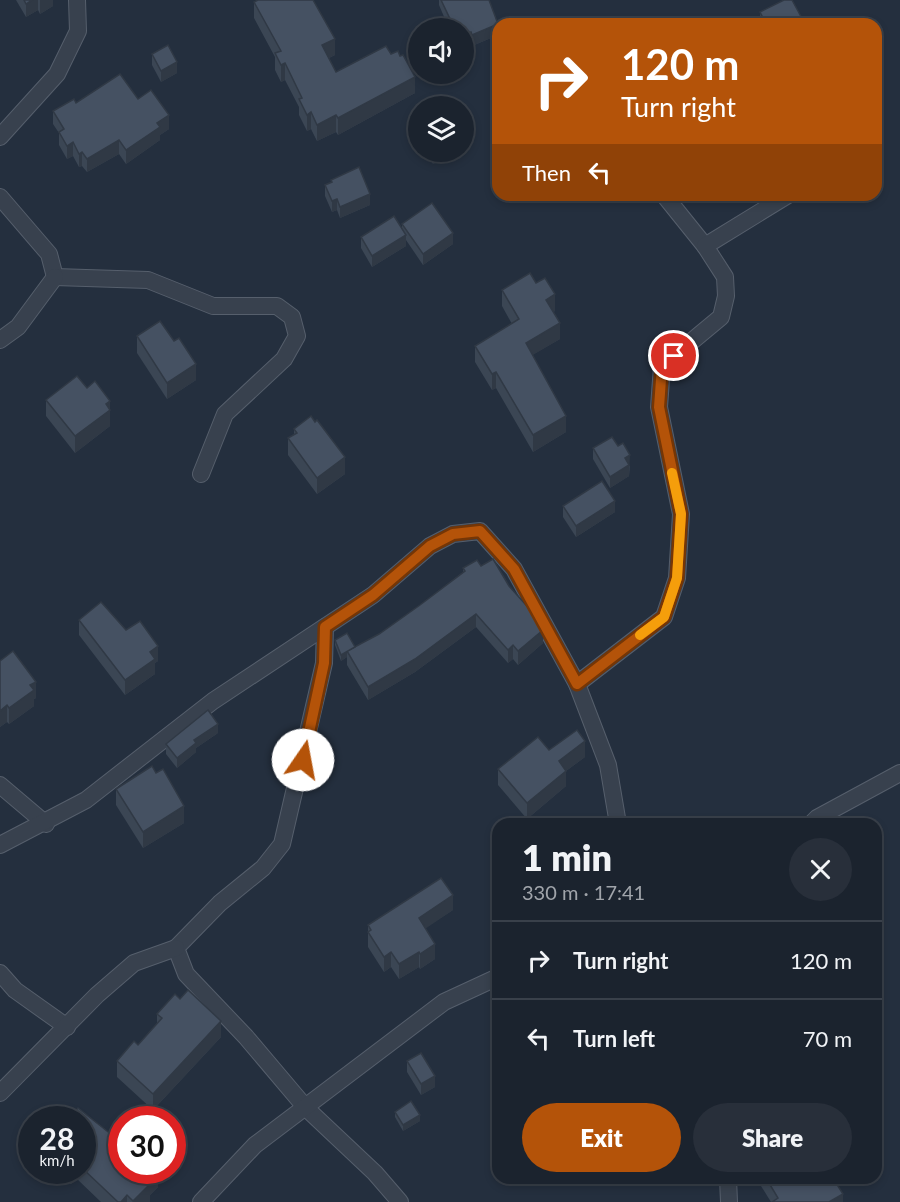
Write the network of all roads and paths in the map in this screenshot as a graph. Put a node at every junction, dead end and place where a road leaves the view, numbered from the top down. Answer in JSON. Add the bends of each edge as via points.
{"nodes":[{"id":1,"x":77,"y":0,"type":"edge"},
{"id":2,"x":0,"y":137,"type":"edge"},
{"id":3,"x":0,"y":197,"type":"edge"},
{"id":4,"x":669,"y":201,"type":"edge"},
{"id":5,"x":778,"y":201,"type":"edge"},
{"id":6,"x":705,"y":246,"type":"junction"},
{"id":7,"x":55,"y":277,"type":"junction"},
{"id":8,"x":0,"y":340,"type":"edge"},
{"id":9,"x":201,"y":474,"type":"dead end"},
{"id":10,"x":325,"y":627,"type":"junction"},
{"id":11,"x":577,"y":684,"type":"junction"},
{"id":12,"x":900,"y":773,"type":"edge"},
{"id":13,"x":0,"y":785,"type":"edge"},
{"id":14,"x":617,"y":818,"type":"edge"},
{"id":15,"x":817,"y":818,"type":"edge"},
{"id":16,"x":46,"y":824,"type":"junction"},
{"id":17,"x":0,"y":845,"type":"edge"},
{"id":18,"x":176,"y":948,"type":"junction"},
{"id":19,"x":0,"y":973,"type":"edge"},
{"id":20,"x":492,"y":980,"type":"edge"},
{"id":21,"x":67,"y":1027,"type":"junction"},
{"id":22,"x":0,"y":1093,"type":"edge"},
{"id":23,"x":306,"y":1108,"type":"junction"},
{"id":24,"x":728,"y":1184,"type":"edge"},
{"id":25,"x":201,"y":1202,"type":"edge"},
{"id":26,"x":400,"y":1202,"type":"edge"},
{"id":27,"x":729,"y":1202,"type":"edge"}],
"edges":[{"from":1,"to":2,"type":"street","via":[[78,31],[57,74]]},
{"from":3,"to":7,"type":"street","via":[[49,254]]},
{"from":4,"to":6,"type":"street"},
{"from":5,"to":6,"type":"street"},
{"from":6,"to":11,"type":"street","via":[[725,277],[722,317],[662,366],[659,407],[681,514],[677,578],[664,617]]},
{"from":7,"to":8,"type":"street","via":[[18,327]]},
{"from":7,"to":9,"type":"street","via":[[148,280],[213,306],[277,306],[292,316],[297,336],[284,359],[225,414]]},
{"from":10,"to":11,"type":"street","via":[[373,595],[430,546],[453,534],[480,531],[514,569]]},
{"from":10,"to":16,"type":"street","via":[[213,701],[86,800]]},
{"from":10,"to":18,"type":"street","via":[[324,663],[282,844],[263,868],[220,903]]},
{"from":11,"to":14,"type":"street","via":[[608,765]]},
{"from":12,"to":15,"type":"street"},
{"from":13,"to":16,"type":"street"},
{"from":16,"to":17,"type":"street"},
{"from":18,"to":21,"type":"street","via":[[134,963]]},
{"from":18,"to":23,"type":"street","via":[[186,974]]},
{"from":19,"to":21,"type":"street","via":[[15,990]]},
{"from":20,"to":23,"type":"street","via":[[444,1002]]},
{"from":21,"to":22,"type":"street"},
{"from":23,"to":25,"type":"street","via":[[255,1145]]},
{"from":23,"to":26,"type":"street"},
{"from":24,"to":27,"type":"street"}]}
